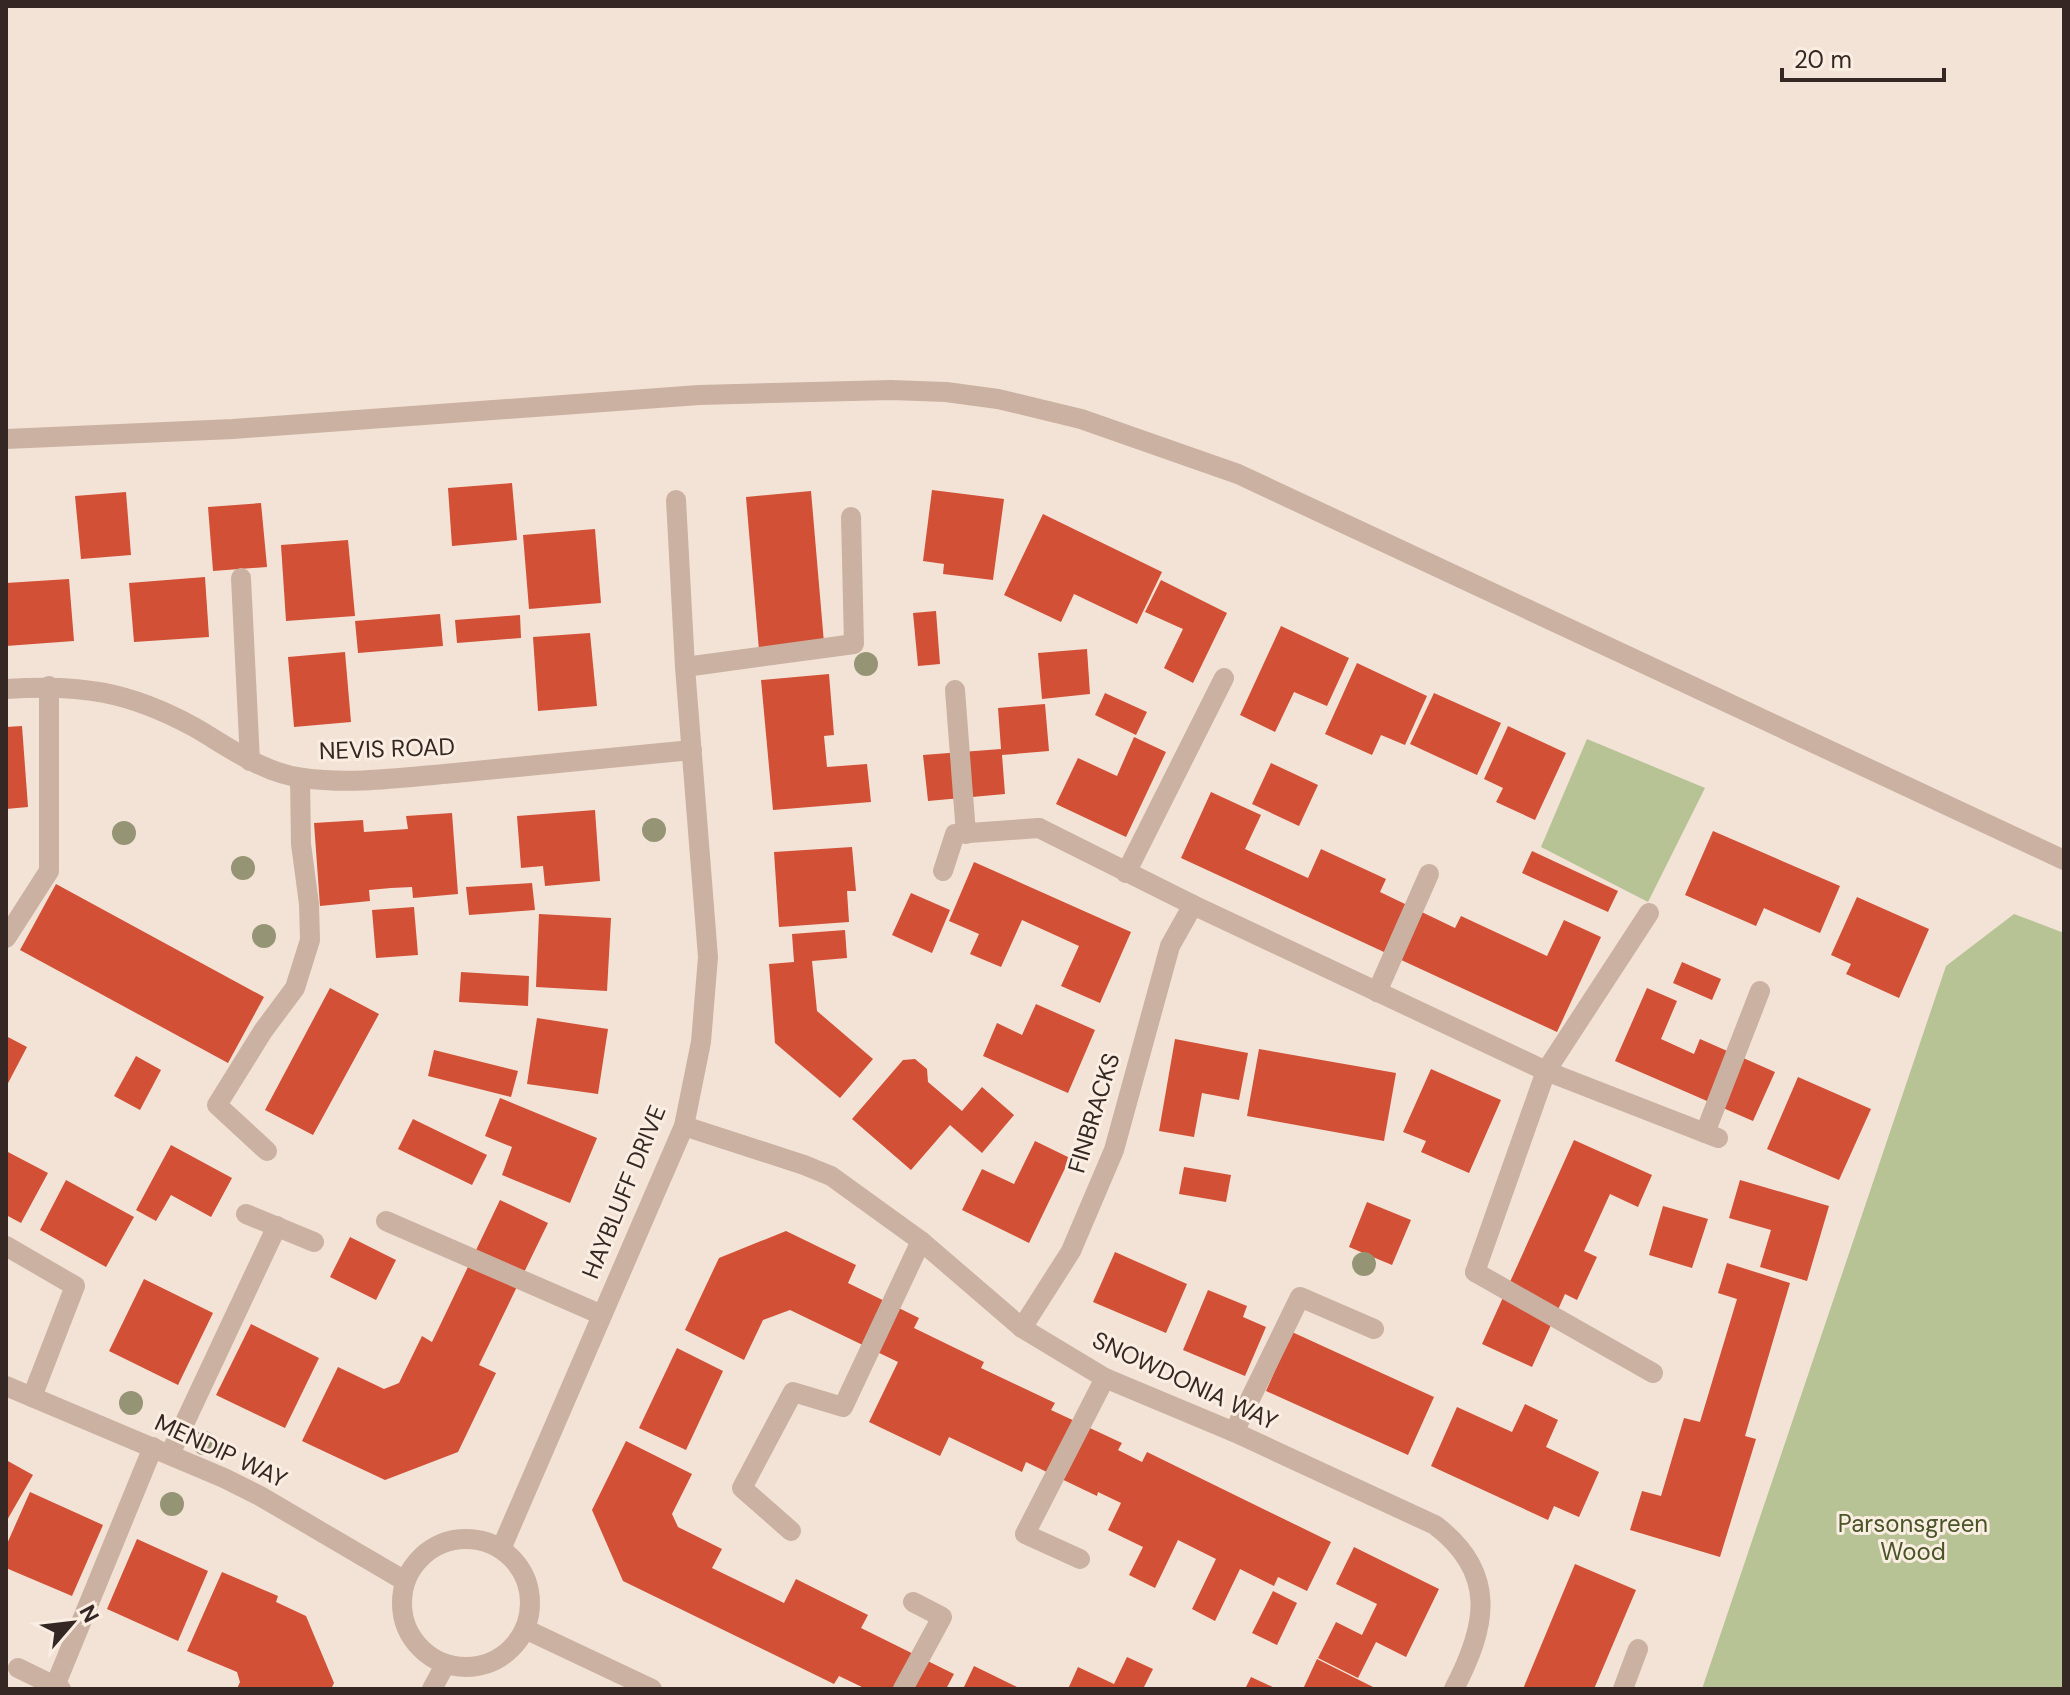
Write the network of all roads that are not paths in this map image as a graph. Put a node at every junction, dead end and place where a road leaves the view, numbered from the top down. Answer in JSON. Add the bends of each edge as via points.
{"nodes":[{"id":1,"x":6,"y":439,"type":"edge"},
{"id":2,"x":676,"y":500,"type":"dead end"},
{"id":3,"x":851,"y":517,"type":"dead end"},
{"id":4,"x":241,"y":578,"type":"dead end"},
{"id":5,"x":685,"y":667,"type":"junction"},
{"id":6,"x":1224,"y":678,"type":"dead end"},
{"id":7,"x":49,"y":686,"type":"junction"},
{"id":8,"x":6,"y":689,"type":"edge"},
{"id":9,"x":955,"y":690,"type":"dead end"},
{"id":10,"x":692,"y":750,"type":"junction"},
{"id":11,"x":250,"y":761,"type":"junction"},
{"id":12,"x":300,"y":778,"type":"junction"},
{"id":13,"x":966,"y":834,"type":"junction"},
{"id":14,"x":2064,"y":860,"type":"edge"},
{"id":15,"x":943,"y":871,"type":"dead end"},
{"id":16,"x":1126,"y":873,"type":"junction"},
{"id":17,"x":1429,"y":874,"type":"dead end"},
{"id":18,"x":1193,"y":905,"type":"junction"},
{"id":19,"x":1649,"y":913,"type":"dead end"},
{"id":20,"x":6,"y":938,"type":"edge"},
{"id":21,"x":1760,"y":991,"type":"dead end"},
{"id":22,"x":1377,"y":992,"type":"junction"},
{"id":23,"x":1546,"y":1071,"type":"junction"},
{"id":24,"x":684,"y":1126,"type":"junction"},
{"id":25,"x":267,"y":1151,"type":"dead end"},
{"id":26,"x":246,"y":1214,"type":"dead end"},
{"id":27,"x":386,"y":1221,"type":"dead end"},
{"id":28,"x":277,"y":1226,"type":"junction"},
{"id":29,"x":921,"y":1241,"type":"junction"},
{"id":30,"x":314,"y":1242,"type":"dead end"},
{"id":31,"x":6,"y":1246,"type":"edge"},
{"id":32,"x":602,"y":1315,"type":"junction"},
{"id":33,"x":1022,"y":1328,"type":"junction"},
{"id":34,"x":1374,"y":1329,"type":"dead end"},
{"id":35,"x":1653,"y":1373,"type":"dead end"},
{"id":36,"x":1105,"y":1378,"type":"junction"},
{"id":37,"x":6,"y":1386,"type":"edge"},
{"id":38,"x":32,"y":1397,"type":"junction"},
{"id":39,"x":1234,"y":1432,"type":"junction"},
{"id":40,"x":162,"y":1451,"type":"junction"},
{"id":41,"x":791,"y":1531,"type":"dead end"},
{"id":42,"x":501,"y":1549,"type":"junction"},
{"id":43,"x":1080,"y":1559,"type":"dead end"},
{"id":44,"x":405,"y":1581,"type":"junction"},
{"id":45,"x":913,"y":1602,"type":"dead end"},
{"id":46,"x":525,"y":1629,"type":"junction"},
{"id":47,"x":1638,"y":1649,"type":"dead end"},
{"id":48,"x":445,"y":1665,"type":"junction"},
{"id":49,"x":18,"y":1668,"type":"dead end"},
{"id":50,"x":58,"y":1688,"type":"edge"},
{"id":51,"x":432,"y":1689,"type":"edge"},
{"id":52,"x":652,"y":1689,"type":"edge"},
{"id":53,"x":903,"y":1689,"type":"edge"},
{"id":54,"x":1454,"y":1689,"type":"edge"},
{"id":55,"x":1623,"y":1689,"type":"edge"}],
"edges":[{"from":1,"to":14,"type":"street","via":[[326,423],[699,395],[891,390],[998,399],[1081,419],[1238,474]]},
{"from":2,"to":5,"type":"street","name":"HAYBLUFF DRIVE"},
{"from":3,"to":5,"type":"street","via":[[854,644]]},
{"from":4,"to":11,"type":"street"},
{"from":5,"to":10,"type":"street","name":"HAYBLUFF DRIVE"},
{"from":6,"to":16,"type":"street"},
{"from":7,"to":8,"type":"street","name":"NEVIS ROAD"},
{"from":7,"to":11,"type":"street","name":"NEVIS ROAD","via":[[107,691],[147,705]]},
{"from":7,"to":20,"type":"street","via":[[49,871]]},
{"from":9,"to":13,"type":"street"},
{"from":10,"to":12,"type":"street","name":"NEVIS ROAD","via":[[357,781]]},
{"from":10,"to":24,"type":"street","name":"HAYBLUFF DRIVE","via":[[708,957],[701,1042]]},
{"from":11,"to":12,"type":"street","name":"NEVIS ROAD"},
{"from":12,"to":25,"type":"street","via":[[310,940],[295,988],[217,1105]]},
{"from":13,"to":15,"type":"street","via":[[955,834]]},
{"from":13,"to":16,"type":"street","via":[[1039,828]]},
{"from":16,"to":18,"type":"street"},
{"from":17,"to":22,"type":"street"},
{"from":18,"to":22,"type":"street"},
{"from":18,"to":33,"type":"street","name":"FINBRACKS","via":[[1170,946],[1114,1150],[1071,1251]]},
{"from":19,"to":23,"type":"street"},
{"from":21,"to":23,"type":"street","via":[[1711,1136]]},
{"from":22,"to":23,"type":"street"},
{"from":23,"to":35,"type":"street","via":[[1475,1272]]},
{"from":24,"to":29,"type":"street","name":"SNOWDONIA WAY","via":[[831,1176]]},
{"from":24,"to":32,"type":"street","name":"HAYBLUFF DRIVE"},
{"from":26,"to":28,"type":"street"},
{"from":27,"to":32,"type":"street"},
{"from":28,"to":30,"type":"street"},
{"from":28,"to":40,"type":"street"},
{"from":29,"to":33,"type":"street","name":"SNOWDONIA WAY"},
{"from":29,"to":41,"type":"street","via":[[843,1407],[793,1392],[742,1488]]},
{"from":31,"to":38,"type":"street","via":[[75,1286]]},
{"from":32,"to":42,"type":"street","name":"HAYBLUFF DRIVE"},
{"from":33,"to":36,"type":"street","name":"SNOWDONIA WAY"},
{"from":34,"to":39,"type":"street","via":[[1300,1297]]},
{"from":36,"to":39,"type":"street","name":"SNOWDONIA WAY"},
{"from":36,"to":43,"type":"street","via":[[1025,1534]]},
{"from":37,"to":38,"type":"street","name":"MENDIP WAY"},
{"from":38,"to":40,"type":"street","name":"MENDIP WAY"},
{"from":39,"to":54,"type":"street","name":"SNOWDONIA WAY","via":[[1451,1537],[1477,1574],[1482,1612]]},
{"from":40,"to":44,"type":"street","name":"MENDIP WAY","via":[[260,1496]]},
{"from":40,"to":50,"type":"street"},
{"from":42,"to":44,"type":"street","via":[[473,1539],[446,1542],[421,1557]]},
{"from":42,"to":46,"type":"street","via":[[528,1584],[531,1606]]},
{"from":44,"to":48,"type":"street","via":[[401,1606],[408,1631]]},
{"from":45,"to":53,"type":"street","via":[[942,1617]]},
{"from":46,"to":48,"type":"street","via":[[512,1648],[492,1662],[469,1668]]},
{"from":46,"to":52,"type":"street"},
{"from":47,"to":55,"type":"street"},
{"from":48,"to":51,"type":"street"},
{"from":49,"to":50,"type":"street"}]}
